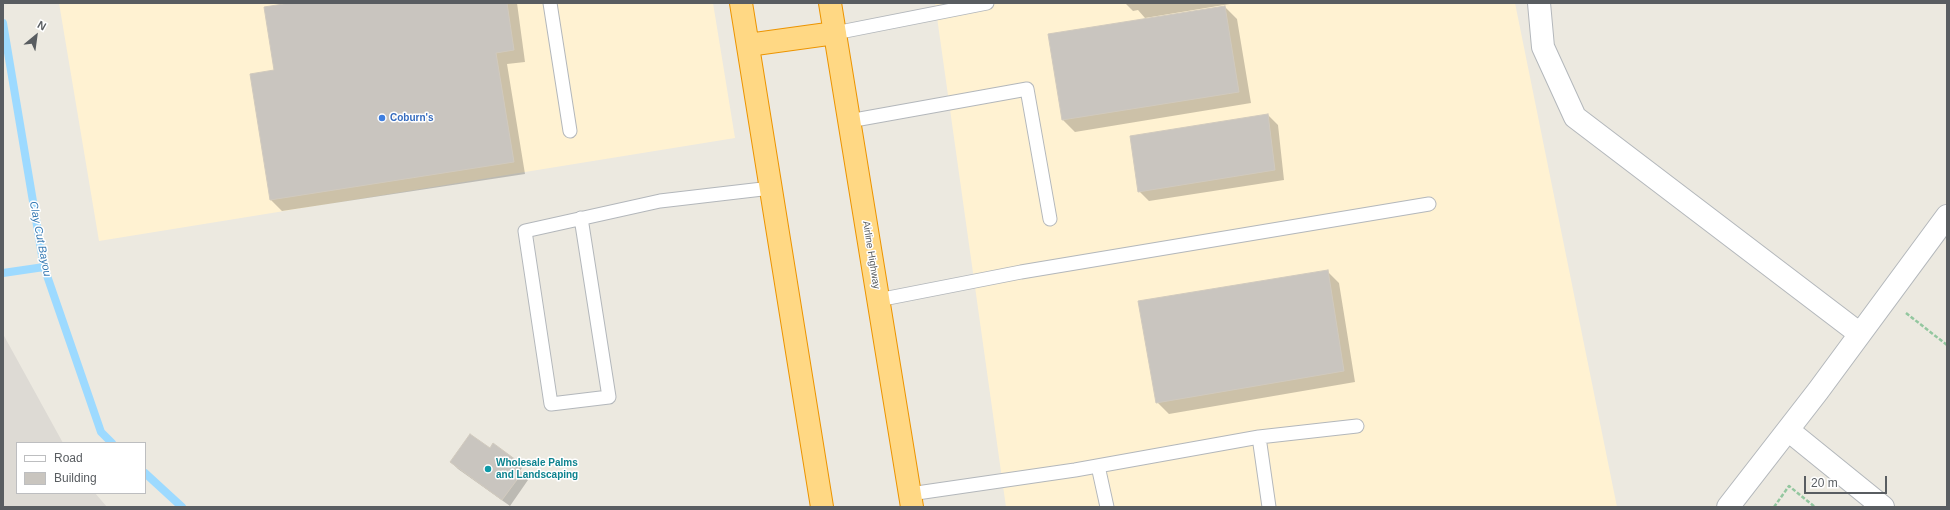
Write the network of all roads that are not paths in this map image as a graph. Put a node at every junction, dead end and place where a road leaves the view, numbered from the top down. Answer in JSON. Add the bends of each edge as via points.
{"nodes":[{"id":1,"x":550,"y":3,"type":"edge"},
{"id":2,"x":742,"y":3,"type":"edge"},
{"id":3,"x":830,"y":3,"type":"edge"},
{"id":4,"x":987,"y":3,"type":"edge"},
{"id":5,"x":1539,"y":3,"type":"edge"},
{"id":6,"x":835,"y":33,"type":"junction"},
{"id":7,"x":748,"y":46,"type":"junction"},
{"id":8,"x":849,"y":121,"type":"junction"},
{"id":9,"x":570,"y":131,"type":"dead end"},
{"id":10,"x":771,"y":188,"type":"junction"},
{"id":11,"x":1429,"y":204,"type":"dead end"},
{"id":12,"x":1947,"y":216,"type":"edge"},
{"id":13,"x":581,"y":218,"type":"junction"},
{"id":14,"x":1050,"y":219,"type":"dead end"},
{"id":15,"x":878,"y":300,"type":"junction"},
{"id":16,"x":1860,"y":334,"type":"junction"},
{"id":17,"x":1357,"y":426,"type":"dead end"},
{"id":18,"x":1788,"y":430,"type":"junction"},
{"id":19,"x":1259,"y":437,"type":"junction"},
{"id":20,"x":1098,"y":466,"type":"junction"},
{"id":21,"x":911,"y":501,"type":"edge"},
{"id":22,"x":822,"y":507,"type":"edge"},
{"id":23,"x":1107,"y":507,"type":"edge"},
{"id":24,"x":1268,"y":507,"type":"edge"},
{"id":25,"x":1728,"y":507,"type":"edge"},
{"id":26,"x":1883,"y":507,"type":"edge"}],
"edges":[{"from":1,"to":9,"type":"lane"},
{"from":2,"to":7,"type":"highway"},
{"from":3,"to":6,"type":"highway","name":"Airline Highway"},
{"from":4,"to":6,"type":"lane"},
{"from":5,"to":16,"type":"street","via":[[1543,47],[1575,117]]},
{"from":6,"to":7,"type":"highway"},
{"from":6,"to":8,"type":"highway","name":"Airline Highway"},
{"from":7,"to":10,"type":"highway"},
{"from":8,"to":14,"type":"lane","via":[[1027,90]]},
{"from":8,"to":15,"type":"highway","name":"Airline Highway"},
{"from":10,"to":13,"type":"lane","via":[[660,201]]},
{"from":10,"to":22,"type":"highway"},
{"from":11,"to":15,"type":"lane","via":[[1021,272]]},
{"from":12,"to":16,"type":"street"},
{"from":13,"to":13,"type":"lane","via":[[525,231],[551,404],[610,397]]},
{"from":15,"to":21,"type":"highway","name":"Airline Highway"},
{"from":16,"to":18,"type":"street"},
{"from":17,"to":19,"type":"lane"},
{"from":18,"to":25,"type":"street"},
{"from":18,"to":26,"type":"street"},
{"from":19,"to":20,"type":"lane"},
{"from":19,"to":24,"type":"lane"},
{"from":20,"to":21,"type":"lane"},
{"from":20,"to":23,"type":"lane"}]}
